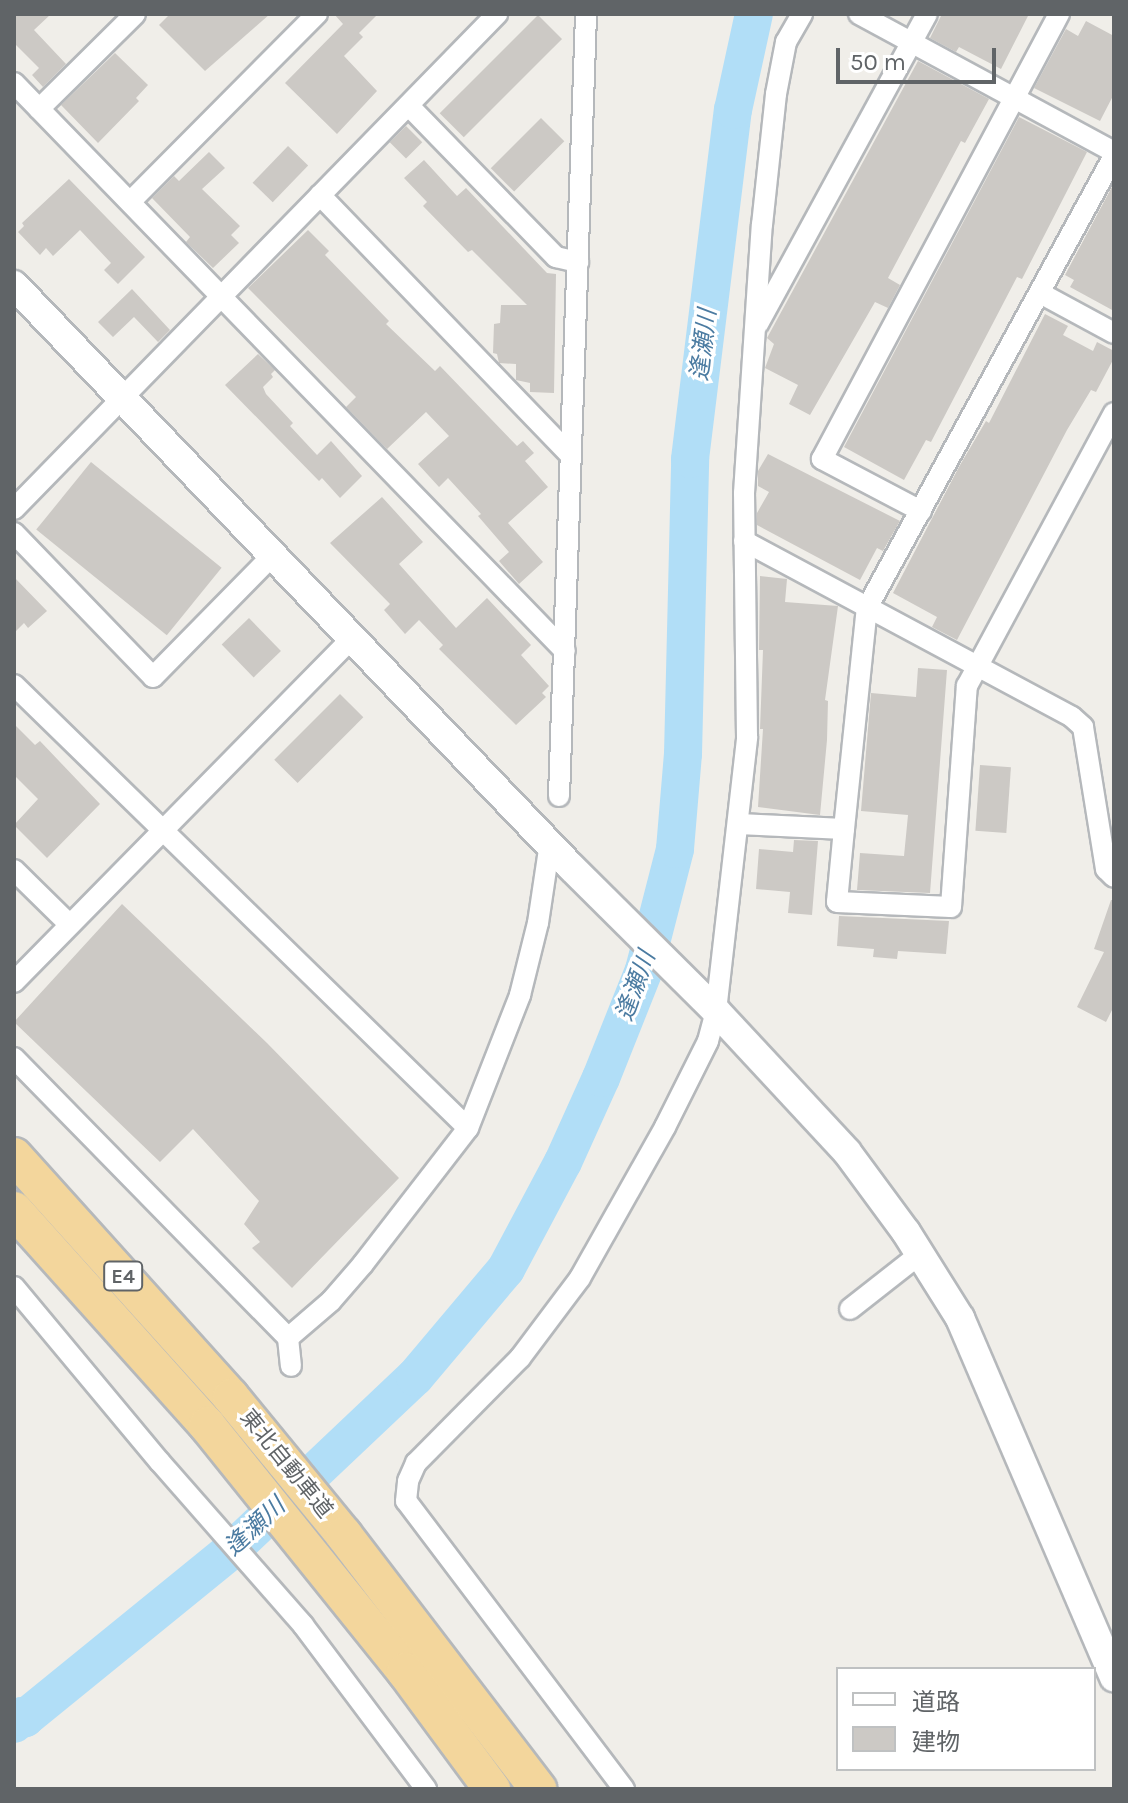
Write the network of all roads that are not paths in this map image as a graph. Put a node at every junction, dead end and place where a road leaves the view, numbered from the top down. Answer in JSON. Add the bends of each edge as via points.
{"nodes":[{"id":1,"x":135,"y":14,"type":"edge"},
{"id":2,"x":317,"y":14,"type":"edge"},
{"id":3,"x":497,"y":14,"type":"edge"},
{"id":4,"x":802,"y":14,"type":"edge"},
{"id":5,"x":859,"y":14,"type":"edge"},
{"id":6,"x":927,"y":14,"type":"edge"},
{"id":7,"x":1059,"y":14,"type":"edge"},
{"id":8,"x":582,"y":15,"type":"edge"},
{"id":9,"x":911,"y":43,"type":"junction"},
{"id":10,"x":14,"y":83,"type":"edge"},
{"id":11,"x":1014,"y":98,"type":"junction"},
{"id":12,"x":409,"y":106,"type":"junction"},
{"id":13,"x":39,"y":109,"type":"junction"},
{"id":14,"x":1114,"y":154,"type":"edge"},
{"id":15,"x":320,"y":195,"type":"junction"},
{"id":16,"x":131,"y":201,"type":"junction"},
{"id":17,"x":578,"y":262,"type":"junction"},
{"id":18,"x":14,"y":285,"type":"edge"},
{"id":19,"x":1040,"y":293,"type":"junction"},
{"id":20,"x":222,"y":298,"type":"junction"},
{"id":21,"x":754,"y":331,"type":"junction"},
{"id":22,"x":1114,"y":333,"type":"edge"},
{"id":23,"x":123,"y":400,"type":"junction"},
{"id":24,"x":1114,"y":413,"type":"edge"},
{"id":25,"x":569,"y":454,"type":"junction"},
{"id":26,"x":14,"y":509,"type":"edge"},
{"id":27,"x":921,"y":511,"type":"junction"},
{"id":28,"x":14,"y":533,"type":"edge"},
{"id":29,"x":744,"y":541,"type":"junction"},
{"id":30,"x":272,"y":556,"type":"junction"},
{"id":31,"x":867,"y":608,"type":"junction"},
{"id":32,"x":352,"y":638,"type":"junction"},
{"id":33,"x":565,"y":651,"type":"junction"},
{"id":34,"x":976,"y":665,"type":"junction"},
{"id":35,"x":14,"y":685,"type":"edge"},
{"id":36,"x":559,"y":796,"type":"dead end"},
{"id":37,"x":739,"y":824,"type":"junction"},
{"id":38,"x":844,"y":829,"type":"junction"},
{"id":39,"x":161,"y":830,"type":"junction"},
{"id":40,"x":550,"y":843,"type":"junction"},
{"id":41,"x":14,"y":870,"type":"edge"},
{"id":42,"x":1114,"y":877,"type":"edge"},
{"id":43,"x":70,"y":925,"type":"junction"},
{"id":44,"x":14,"y":982,"type":"edge"},
{"id":45,"x":710,"y":1006,"type":"junction"},
{"id":46,"x":14,"y":1058,"type":"edge"},
{"id":47,"x":468,"y":1128,"type":"junction"},
{"id":48,"x":14,"y":1156,"type":"edge"},
{"id":49,"x":14,"y":1210,"type":"edge"},
{"id":50,"x":920,"y":1254,"type":"junction"},
{"id":51,"x":14,"y":1287,"type":"edge"},
{"id":52,"x":850,"y":1309,"type":"dead end"},
{"id":53,"x":288,"y":1338,"type":"junction"},
{"id":54,"x":291,"y":1366,"type":"dead end"},
{"id":55,"x":1108,"y":1644,"type":"edge"},
{"id":56,"x":1114,"y":1677,"type":"edge"},
{"id":57,"x":426,"y":1789,"type":"edge"},
{"id":58,"x":492,"y":1789,"type":"edge"},
{"id":59,"x":538,"y":1789,"type":"edge"},
{"id":60,"x":624,"y":1789,"type":"edge"}],
"edges":[{"from":1,"to":13,"type":"street"},
{"from":2,"to":16,"type":"street"},
{"from":3,"to":12,"type":"street"},
{"from":4,"to":21,"type":"street","via":[[786,42],[776,94]]},
{"from":5,"to":9,"type":"street"},
{"from":6,"to":9,"type":"street"},
{"from":7,"to":11,"type":"street"},
{"from":8,"to":17,"type":"street"},
{"from":9,"to":11,"type":"street"},
{"from":9,"to":21,"type":"street"},
{"from":10,"to":13,"type":"street"},
{"from":11,"to":14,"type":"street"},
{"from":11,"to":27,"type":"street","via":[[822,459]]},
{"from":12,"to":15,"type":"street"},
{"from":12,"to":17,"type":"street","via":[[556,257]]},
{"from":13,"to":16,"type":"street"},
{"from":14,"to":19,"type":"street"},
{"from":15,"to":20,"type":"street"},
{"from":15,"to":25,"type":"street"},
{"from":16,"to":20,"type":"street"},
{"from":17,"to":25,"type":"street"},
{"from":18,"to":23,"type":"street"},
{"from":19,"to":22,"type":"street"},
{"from":19,"to":27,"type":"street"},
{"from":20,"to":23,"type":"street"},
{"from":20,"to":33,"type":"street"},
{"from":21,"to":29,"type":"street"},
{"from":23,"to":26,"type":"street"},
{"from":23,"to":30,"type":"street"},
{"from":24,"to":34,"type":"street"},
{"from":25,"to":33,"type":"street"},
{"from":27,"to":31,"type":"street"},
{"from":28,"to":30,"type":"street","via":[[153,677]]},
{"from":29,"to":31,"type":"street"},
{"from":29,"to":37,"type":"street","via":[[747,737]]},
{"from":30,"to":32,"type":"street"},
{"from":31,"to":34,"type":"street"},
{"from":31,"to":38,"type":"street"},
{"from":32,"to":39,"type":"street"},
{"from":32,"to":40,"type":"street"},
{"from":33,"to":36,"type":"street"},
{"from":34,"to":38,"type":"street","via":[[967,686],[951,907],[837,902]]},
{"from":34,"to":42,"type":"street","via":[[1083,727],[1106,869]]},
{"from":35,"to":39,"type":"street"},
{"from":37,"to":38,"type":"street"},
{"from":37,"to":45,"type":"street"},
{"from":39,"to":43,"type":"street"},
{"from":39,"to":47,"type":"street"},
{"from":40,"to":45,"type":"street"},
{"from":40,"to":47,"type":"street","via":[[520,995]]},
{"from":41,"to":43,"type":"street"},
{"from":43,"to":44,"type":"street"},
{"from":45,"to":50,"type":"street","via":[[847,1152]]},
{"from":45,"to":60,"type":"street","via":[[708,1041],[580,1278],[520,1358],[416,1463],[408,1481],[406,1501]]},
{"from":46,"to":53,"type":"street"},
{"from":47,"to":53,"type":"street","via":[[363,1264]]},
{"from":48,"to":59,"type":"highway","name":"東北自動車道","number":"E4","via":[[231,1397]]},
{"from":49,"to":58,"type":"highway","name":"東北自動車道","number":"E4","via":[[207,1425]]},
{"from":50,"to":52,"type":"street"},
{"from":50,"to":55,"type":"street","via":[[960,1318]]},
{"from":51,"to":57,"type":"street","via":[[303,1625]]},
{"from":53,"to":54,"type":"street"},
{"from":55,"to":56,"type":"street"}]}
